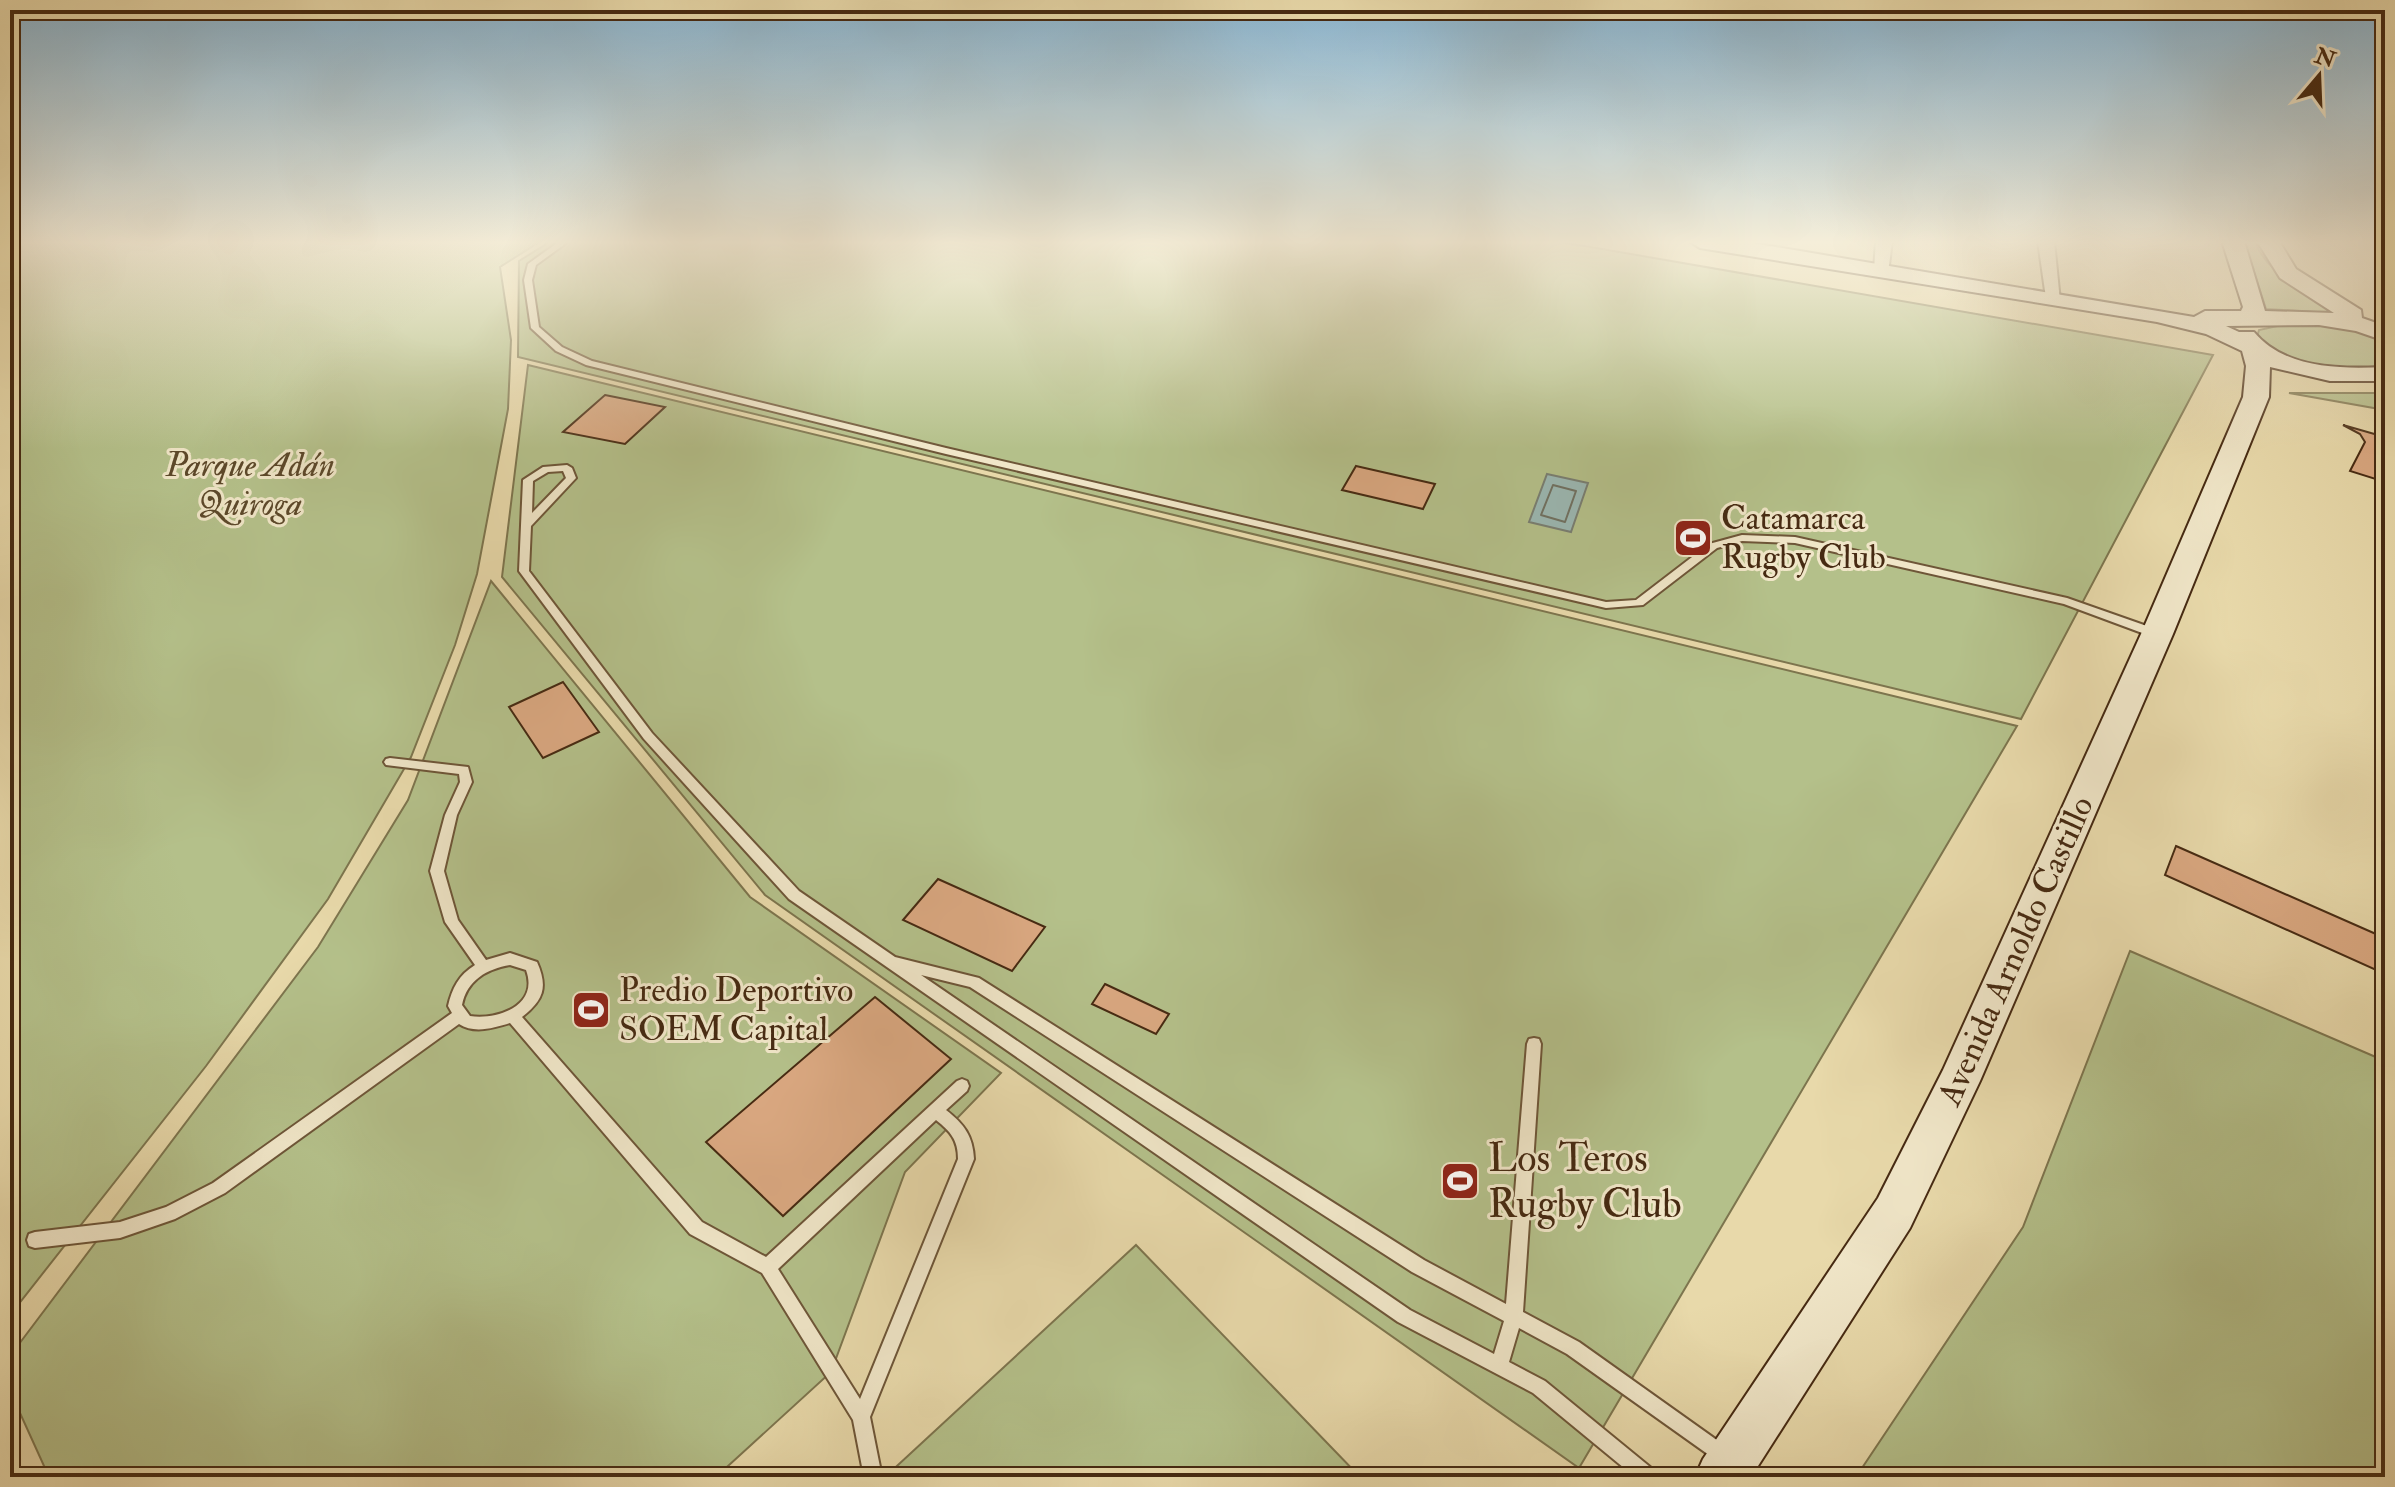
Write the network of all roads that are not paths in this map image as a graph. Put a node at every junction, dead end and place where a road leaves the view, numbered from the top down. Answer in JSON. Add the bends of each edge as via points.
{"nodes":[{"id":1,"x":532,"y":310,"type":"edge"},
{"id":2,"x":2129,"y":310,"type":"edge"},
{"id":3,"x":2253,"y":310,"type":"edge"},
{"id":4,"x":2347,"y":310,"type":"edge"},
{"id":5,"x":2157,"y":315,"type":"junction"},
{"id":6,"x":2248,"y":318,"type":"junction"},
{"id":7,"x":2383,"y":333,"type":"edge"},
{"id":8,"x":2252,"y":348,"type":"junction"},
{"id":9,"x":2340,"y":373,"type":"junction"},
{"id":10,"x":2382,"y":375,"type":"edge"},
{"id":11,"x":2256,"y":397,"type":"junction"},
{"id":12,"x":527,"y":524,"type":"junction"},
{"id":13,"x":2157,"y":634,"type":"junction"},
{"id":14,"x":390,"y":762,"type":"dead end"},
{"id":15,"x":888,"y":961,"type":"junction"},
{"id":16,"x":483,"y":966,"type":"junction"},
{"id":17,"x":459,"y":1016,"type":"junction"},
{"id":18,"x":513,"y":1016,"type":"junction"},
{"id":19,"x":1534,"y":1044,"type":"dead end"},
{"id":20,"x":962,"y":1086,"type":"dead end"},
{"id":21,"x":935,"y":1111,"type":"junction"},
{"id":22,"x":35,"y":1240,"type":"dead end"},
{"id":23,"x":768,"y":1267,"type":"junction"},
{"id":24,"x":1514,"y":1315,"type":"junction"},
{"id":25,"x":1499,"y":1366,"type":"junction"},
{"id":26,"x":861,"y":1417,"type":"junction"},
{"id":27,"x":1726,"y":1468,"type":"edge"},
{"id":28,"x":873,"y":1477,"type":"edge"},
{"id":29,"x":1649,"y":1477,"type":"edge"}],
"edges":[{"from":1,"to":13,"type":"lane","via":[[535,328],[559,349],[589,363],[1606,605],[1639,603],[1713,546],[1742,538],[1795,540],[2067,601]]},
{"from":2,"to":5,"type":"main road"},
{"from":3,"to":6,"type":"main road","name":"Avenida Arnoldo Castillo"},
{"from":4,"to":7,"type":"main road"},
{"from":5,"to":6,"type":"main road"},
{"from":5,"to":8,"type":"main road","via":[[2214,329]]},
{"from":6,"to":7,"type":"main road","via":[[2321,318]]},
{"from":6,"to":8,"type":"main road","name":"Avenida Arnoldo Castillo","via":[[2243,326]]},
{"from":8,"to":9,"type":"main road","via":[[2285,364]]},
{"from":8,"to":11,"type":"main road","name":"Avenida Arnoldo Castillo","via":[[2258,366]]},
{"from":9,"to":10,"type":"main road"},
{"from":9,"to":11,"type":"main road","via":[[2285,376]]},
{"from":11,"to":13,"type":"main road","name":"Avenida Arnoldo Castillo"},
{"from":12,"to":12,"type":"lane","via":[[566,485],[571,478],[567,468],[546,469],[528,480]]},
{"from":12,"to":15,"type":"lane","via":[[524,571],[648,736],[794,895]]},
{"from":13,"to":27,"type":"main road","name":"Avenida Arnoldo Castillo","via":[[1959,1081],[1894,1213]]},
{"from":14,"to":16,"type":"lane","via":[[464,770],[466,782],[451,815],[437,871],[452,922]]},
{"from":15,"to":24,"type":"lane","via":[[974,982],[1418,1266]]},
{"from":15,"to":25,"type":"lane","via":[[1404,1316]]},
{"from":16,"to":17,"type":"lane","via":[[461,985],[455,1006]]},
{"from":16,"to":18,"type":"lane","via":[[523,961],[537,974],[533,996]]},
{"from":17,"to":18,"type":"lane","via":[[488,1025]]},
{"from":17,"to":22,"type":"lane","via":[[219,1188],[169,1214],[120,1230]]},
{"from":18,"to":23,"type":"lane","via":[[696,1228]]},
{"from":19,"to":24,"type":"lane"},
{"from":20,"to":21,"type":"lane"},
{"from":21,"to":23,"type":"lane"},
{"from":21,"to":26,"type":"lane","via":[[961,1130],[966,1159]]},
{"from":23,"to":26,"type":"lane"},
{"from":24,"to":25,"type":"lane"},
{"from":24,"to":27,"type":"lane","via":[[1573,1348]]},
{"from":25,"to":29,"type":"lane","via":[[1539,1387]]},
{"from":26,"to":28,"type":"lane"}]}
